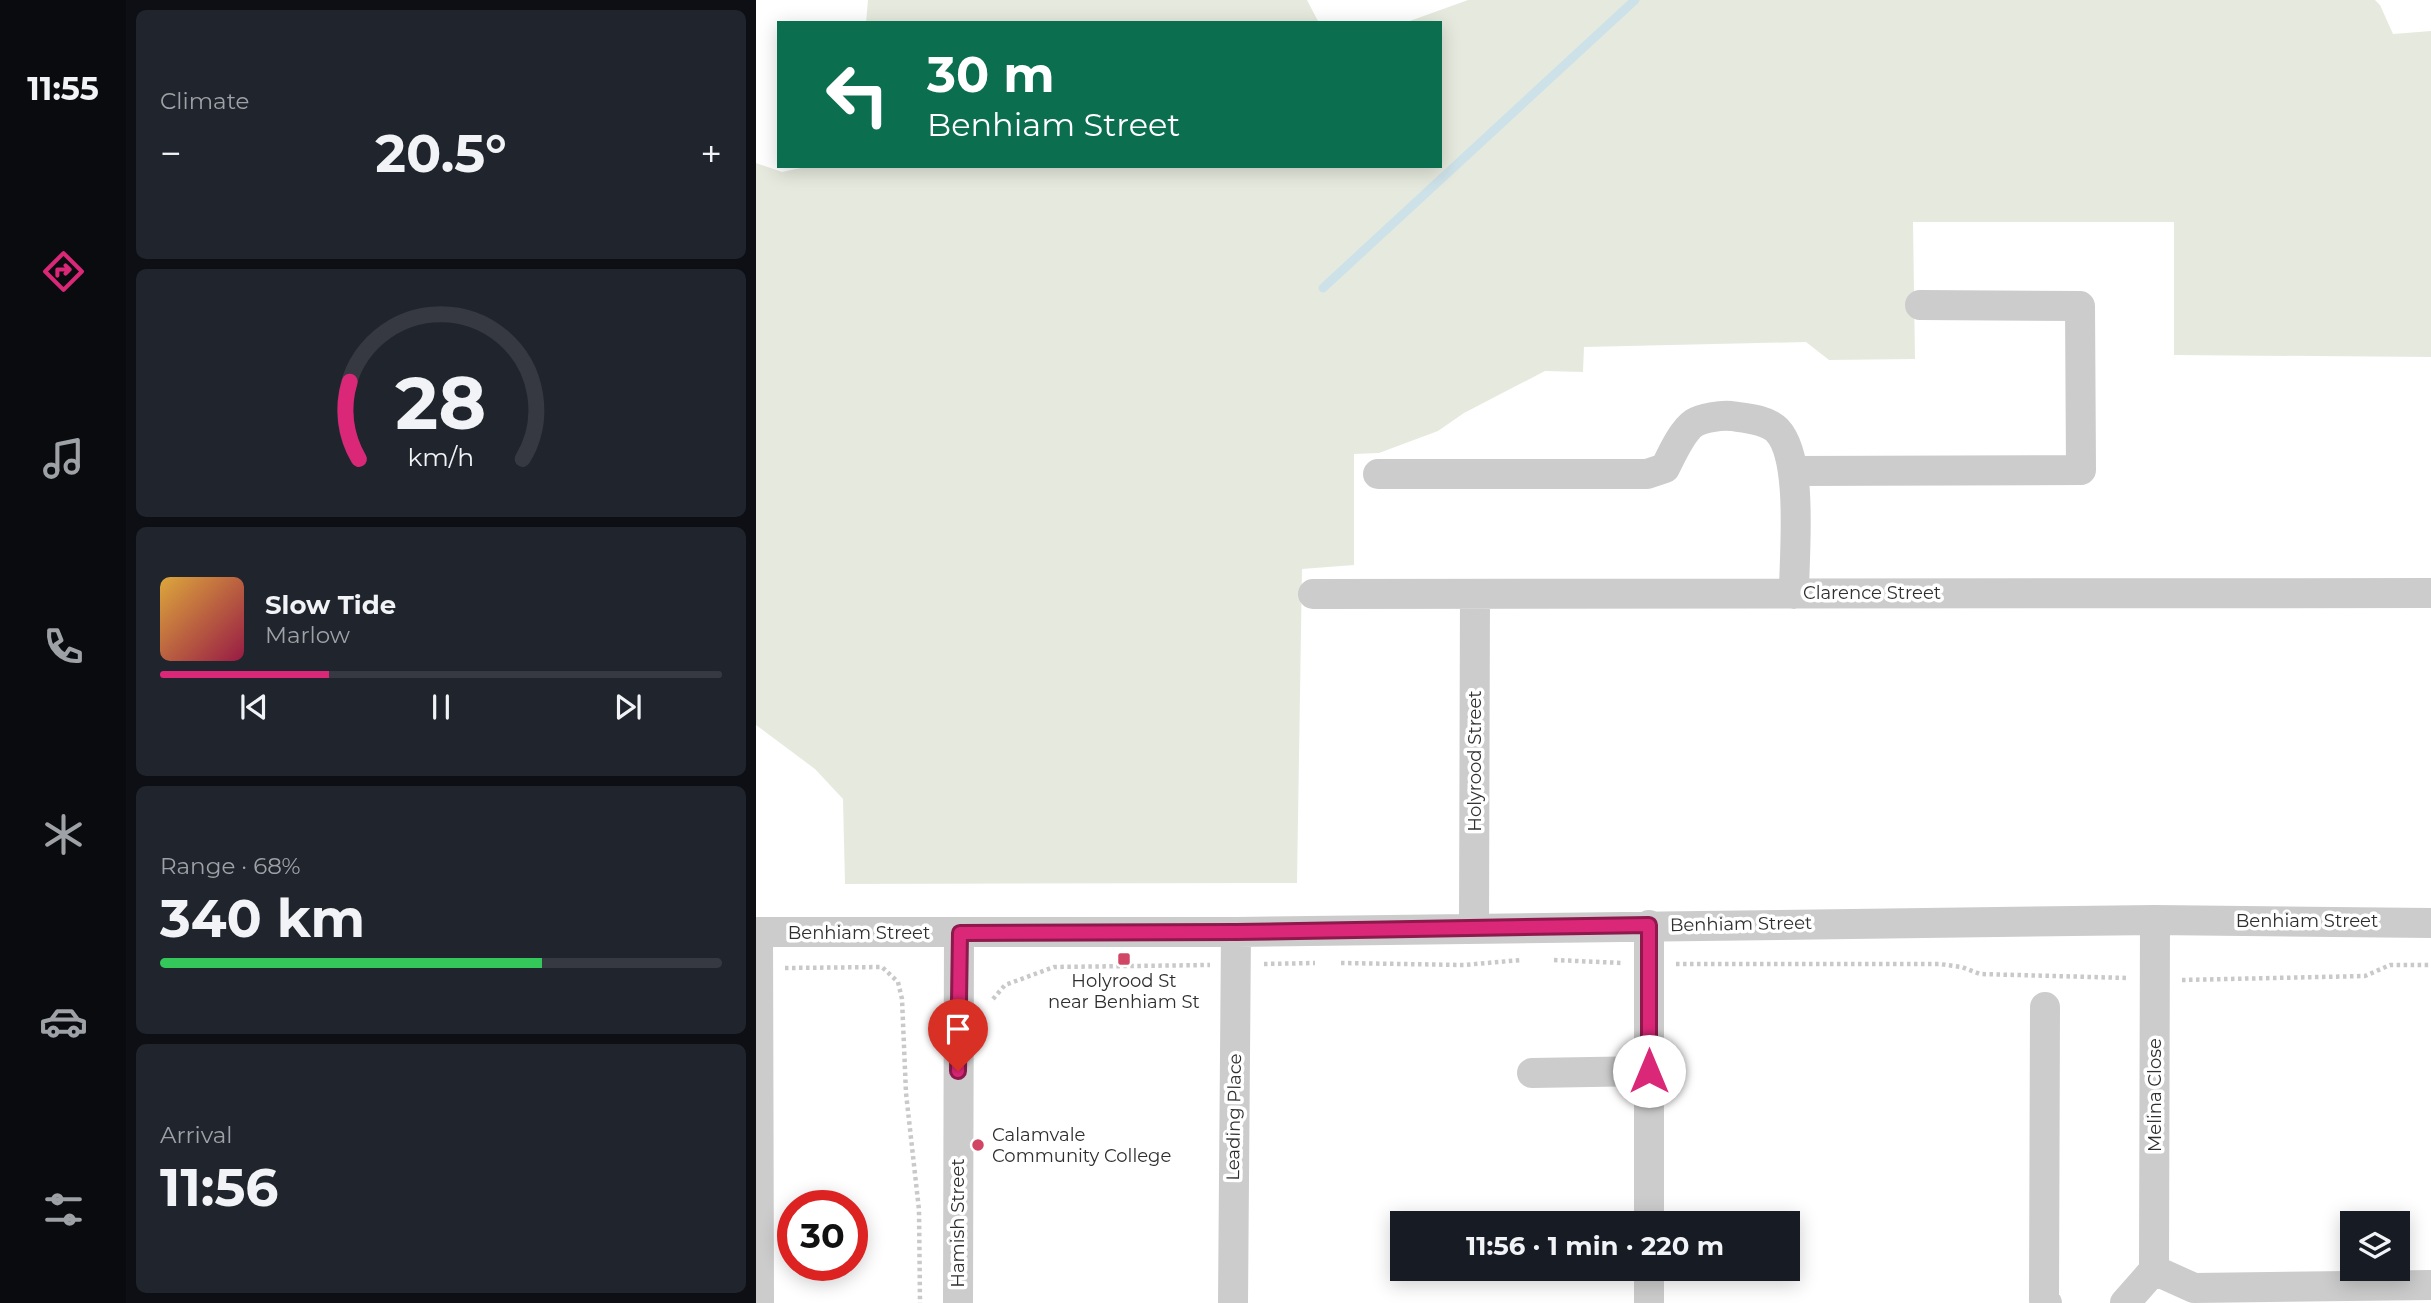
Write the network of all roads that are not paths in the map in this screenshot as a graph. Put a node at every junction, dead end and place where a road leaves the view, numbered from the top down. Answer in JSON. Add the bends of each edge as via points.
{"nodes":[{"id":1,"x":1920,"y":305,"type":"dead end"},
{"id":2,"x":1794,"y":471,"type":"junction"},
{"id":3,"x":1378,"y":474,"type":"dead end"},
{"id":4,"x":1475,"y":593,"type":"junction"},
{"id":5,"x":1794,"y":593,"type":"junction"},
{"id":6,"x":2431,"y":593,"type":"edge"},
{"id":7,"x":1313,"y":594,"type":"dead end"},
{"id":8,"x":2155,"y":920,"type":"junction"},
{"id":9,"x":2431,"y":923,"type":"edge"},
{"id":10,"x":1649,"y":925,"type":"junction"},
{"id":11,"x":1474,"y":928,"type":"junction"},
{"id":12,"x":757,"y":932,"type":"edge"},
{"id":13,"x":1236,"y":932,"type":"junction"},
{"id":14,"x":960,"y":933,"type":"junction"},
{"id":15,"x":2045,"y":1007,"type":"dead end"},
{"id":16,"x":1649,"y":1071,"type":"junction"},
{"id":17,"x":1532,"y":1073,"type":"dead end"},
{"id":18,"x":1649,"y":1211,"type":"edge"},
{"id":19,"x":2154,"y":1270,"type":"junction"},
{"id":20,"x":1649,"y":1281,"type":"edge"},
{"id":21,"x":2431,"y":1285,"type":"edge"},
{"id":22,"x":759,"y":1303,"type":"edge"},
{"id":23,"x":958,"y":1303,"type":"edge"},
{"id":24,"x":1233,"y":1303,"type":"edge"},
{"id":25,"x":1649,"y":1303,"type":"edge"},
{"id":26,"x":2047,"y":1303,"type":"edge"},
{"id":27,"x":2125,"y":1303,"type":"edge"}],
"edges":[{"from":1,"to":2,"type":"street","via":[[2080,306],[2081,470]]},
{"from":2,"to":3,"type":"street","via":[[1776,429],[1756,419],[1723,415],[1694,423],[1665,468],[1647,474]]},
{"from":2,"to":5,"type":"street"},
{"from":4,"to":5,"type":"street","name":"Clarence Street"},
{"from":4,"to":7,"type":"street","name":"Clarence Street"},
{"from":4,"to":11,"type":"street","name":"Holyrood Street"},
{"from":5,"to":6,"type":"street","name":"Clarence Street"},
{"from":8,"to":9,"type":"street","name":"Benhiam Street"},
{"from":8,"to":10,"type":"street","name":"Benhiam Street"},
{"from":8,"to":19,"type":"street","name":"Melina Close"},
{"from":10,"to":11,"type":"street","name":"Benhiam Street"},
{"from":10,"to":16,"type":"street"},
{"from":11,"to":13,"type":"street","name":"Benhiam Street"},
{"from":12,"to":14,"type":"street","name":"Benhiam Street"},
{"from":12,"to":22,"type":"street"},
{"from":13,"to":14,"type":"street","name":"Benhiam Street"},
{"from":13,"to":24,"type":"street","name":"Leading Place"},
{"from":14,"to":23,"type":"street","name":"Hamish Street"},
{"from":15,"to":26,"type":"street"},
{"from":16,"to":17,"type":"street"},
{"from":16,"to":18,"type":"street"},
{"from":19,"to":21,"type":"street","via":[[2194,1287]]},
{"from":19,"to":27,"type":"street"},
{"from":20,"to":25,"type":"street"}]}
